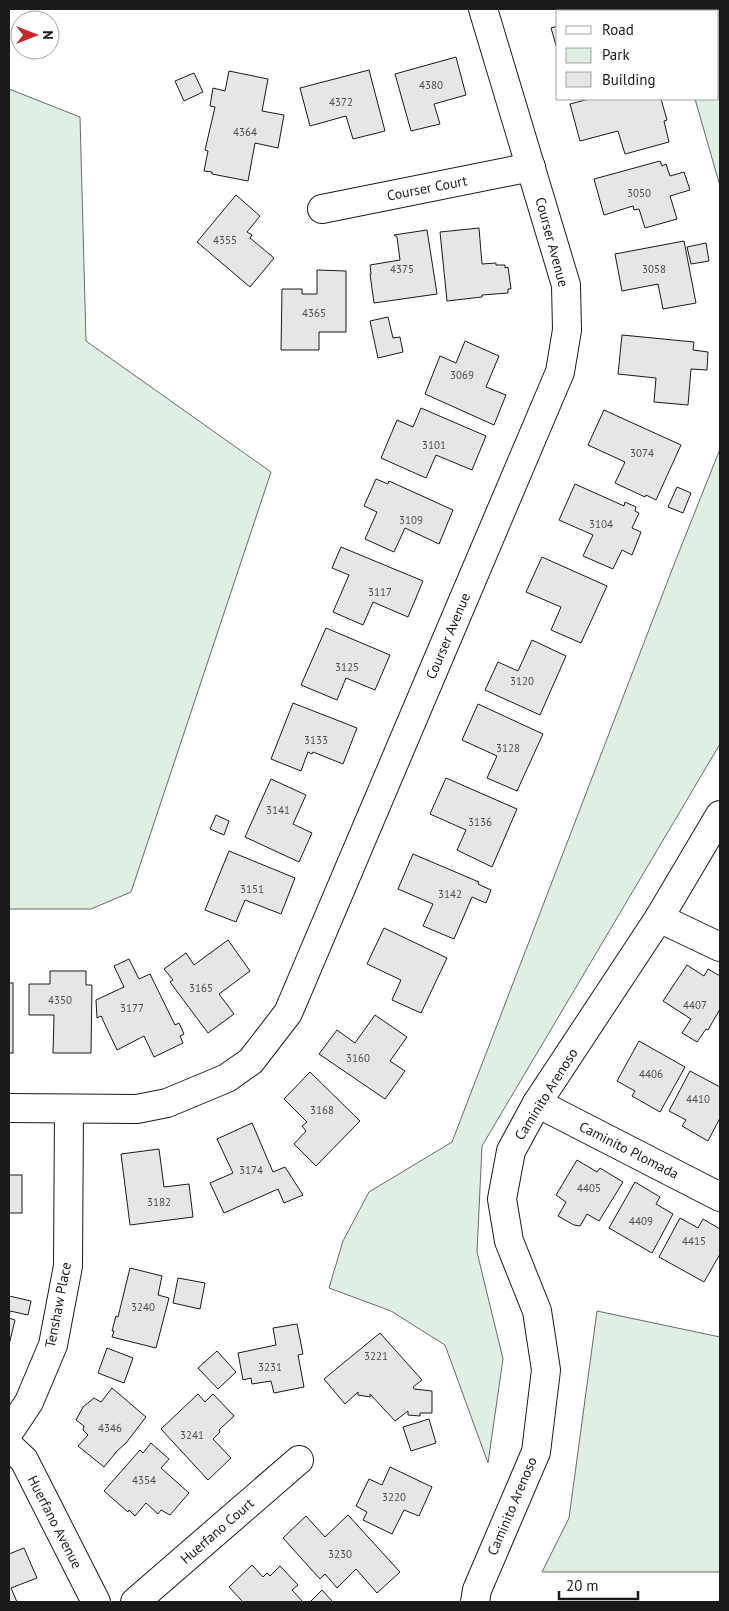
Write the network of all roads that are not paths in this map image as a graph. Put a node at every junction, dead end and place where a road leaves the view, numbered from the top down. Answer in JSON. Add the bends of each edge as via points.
{"nodes":[{"id":1,"x":483,"y":9,"type":"edge"},
{"id":2,"x":531,"y":167,"type":"junction"},
{"id":3,"x":322,"y":209,"type":"dead end"},
{"id":4,"x":720,"y":816,"type":"edge"},
{"id":5,"x":659,"y":918,"type":"junction"},
{"id":6,"x":720,"y":947,"type":"edge"},
{"id":7,"x":537,"y":1103,"type":"junction"},
{"id":8,"x":9,"y":1108,"type":"edge"},
{"id":9,"x":69,"y":1109,"type":"junction"},
{"id":10,"x":720,"y":1197,"type":"edge"},
{"id":11,"x":9,"y":1432,"type":"edge"},
{"id":12,"x":9,"y":1446,"type":"edge"},
{"id":13,"x":299,"y":1460,"type":"dead end"},
{"id":14,"x":96,"y":1602,"type":"edge"},
{"id":15,"x":135,"y":1602,"type":"edge"},
{"id":16,"x":475,"y":1602,"type":"edge"}],
"edges":[{"from":1,"to":2,"type":"street","name":"Courser Avenue"},
{"from":2,"to":3,"type":"street","name":"Courser Court"},
{"from":2,"to":9,"type":"street","name":"Courser Avenue","via":[[566,285],[567,330],[560,372],[288,1013],[251,1061],[227,1078],[168,1103],[145,1108]]},
{"from":4,"to":5,"type":"street","name":"Caminito Arenoso"},
{"from":5,"to":6,"type":"street"},
{"from":5,"to":7,"type":"street","name":"Caminito Arenoso"},
{"from":7,"to":10,"type":"street","name":"Caminito Plomada"},
{"from":7,"to":16,"type":"street","name":"Caminito Arenoso","via":[[511,1151],[502,1199],[509,1241],[537,1311],[546,1370],[536,1452],[477,1590]]},
{"from":8,"to":9,"type":"street","name":"Courser Avenue"},
{"from":9,"to":11,"type":"street","name":"Tenshaw Place","via":[[68,1266],[53,1345],[29,1402]]},
{"from":12,"to":14,"type":"street","name":"Huerfano Avenue","via":[[24,1460]]},
{"from":13,"to":15,"type":"street","name":"Huerfano Court"}]}
